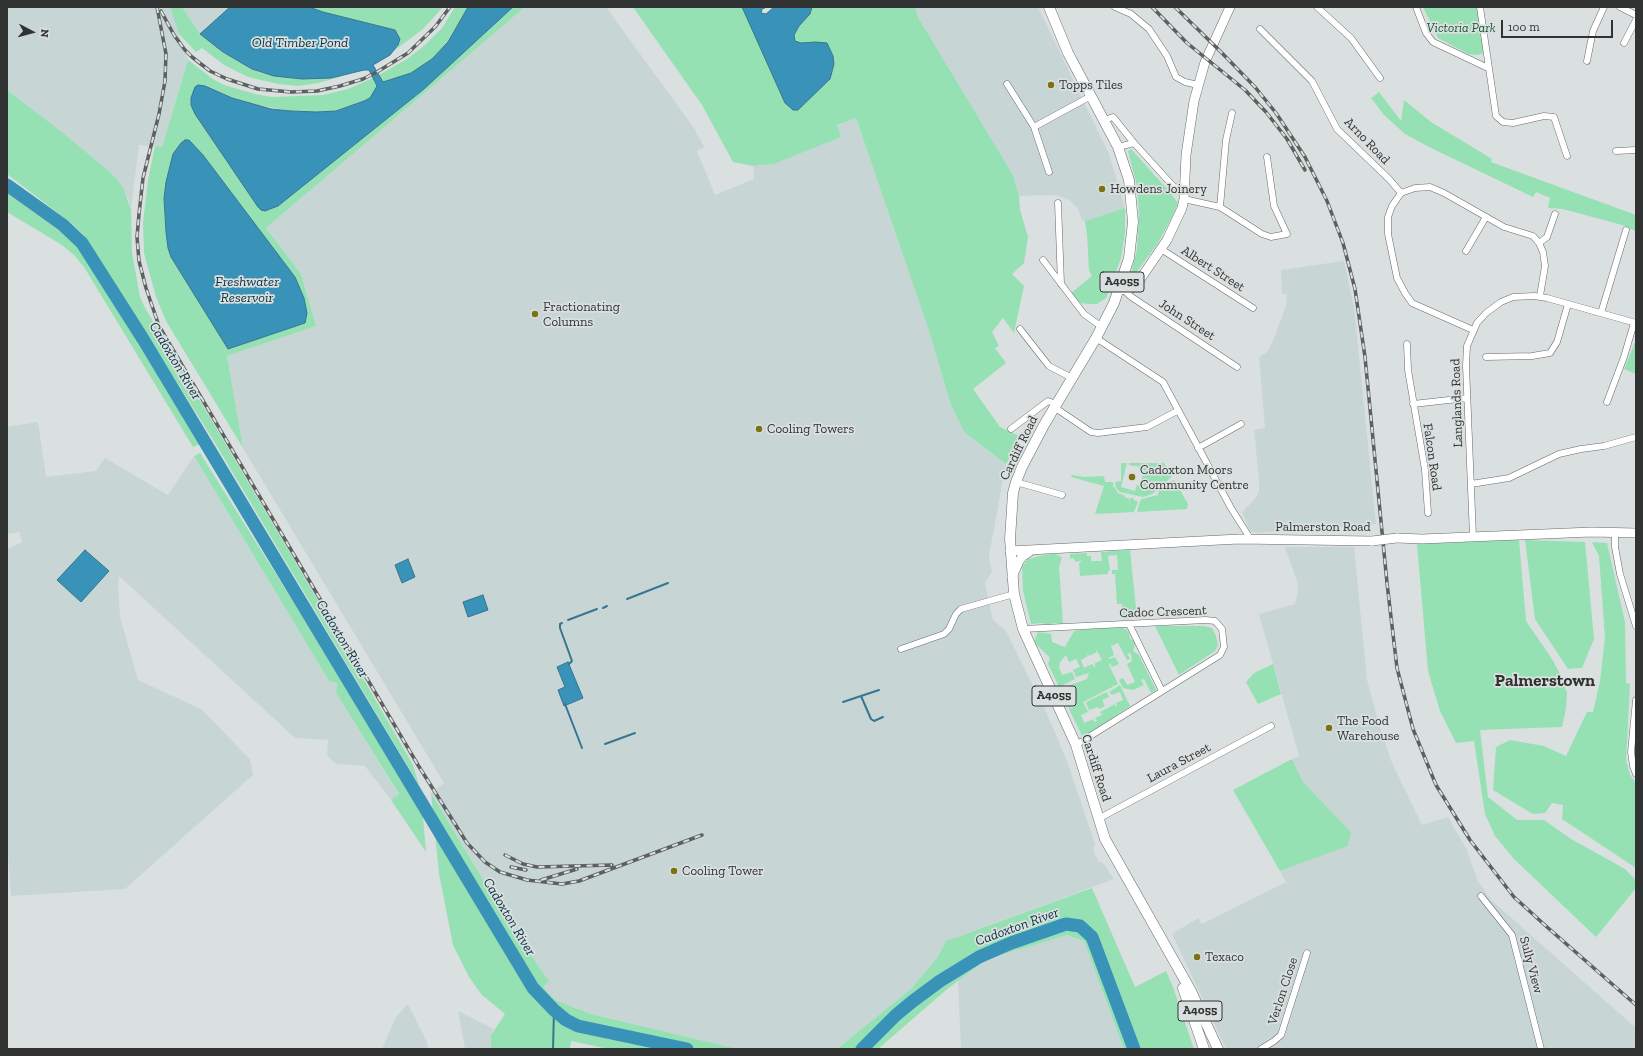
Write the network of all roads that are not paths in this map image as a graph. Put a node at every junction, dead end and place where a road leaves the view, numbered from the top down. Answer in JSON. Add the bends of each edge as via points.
{"nodes":[{"id":1,"x":1049,"y":7,"type":"edge"},
{"id":2,"x":1115,"y":7,"type":"edge"},
{"id":3,"x":1230,"y":7,"type":"edge"},
{"id":4,"x":1317,"y":7,"type":"edge"},
{"id":5,"x":1416,"y":7,"type":"edge"},
{"id":6,"x":1480,"y":7,"type":"edge"},
{"id":7,"x":1604,"y":7,"type":"edge"},
{"id":8,"x":1620,"y":7,"type":"edge"},
{"id":9,"x":1636,"y":15,"type":"edge"},
{"id":10,"x":1636,"y":20,"type":"edge"},
{"id":11,"x":1260,"y":29,"type":"dead end"},
{"id":12,"x":1624,"y":43,"type":"dead end"},
{"id":13,"x":1587,"y":61,"type":"dead end"},
{"id":14,"x":1488,"y":68,"type":"junction"},
{"id":15,"x":1380,"y":78,"type":"dead end"},
{"id":16,"x":1007,"y":84,"type":"dead end"},
{"id":17,"x":1198,"y":85,"type":"junction"},
{"id":18,"x":1091,"y":96,"type":"junction"},
{"id":19,"x":1232,"y":113,"type":"dead end"},
{"id":20,"x":1104,"y":120,"type":"junction"},
{"id":21,"x":1034,"y":127,"type":"junction"},
{"id":22,"x":1134,"y":143,"type":"junction"},
{"id":23,"x":1118,"y":147,"type":"junction"},
{"id":24,"x":1636,"y":150,"type":"edge"},
{"id":25,"x":1616,"y":151,"type":"dead end"},
{"id":26,"x":1567,"y":156,"type":"dead end"},
{"id":27,"x":1267,"y":157,"type":"dead end"},
{"id":28,"x":1049,"y":172,"type":"dead end"},
{"id":29,"x":1184,"y":188,"type":"junction"},
{"id":30,"x":1401,"y":193,"type":"junction"},
{"id":31,"x":1184,"y":199,"type":"junction"},
{"id":32,"x":1058,"y":203,"type":"dead end"},
{"id":33,"x":1220,"y":207,"type":"junction"},
{"id":34,"x":1555,"y":214,"type":"dead end"},
{"id":35,"x":1486,"y":217,"type":"junction"},
{"id":36,"x":1626,"y":230,"type":"dead end"},
{"id":37,"x":1539,"y":243,"type":"junction"},
{"id":38,"x":1161,"y":249,"type":"junction"},
{"id":39,"x":1466,"y":250,"type":"dead end"},
{"id":40,"x":1043,"y":260,"type":"dead end"},
{"id":41,"x":1061,"y":284,"type":"junction"},
{"id":42,"x":1122,"y":290,"type":"junction"},
{"id":43,"x":1540,"y":296,"type":"junction"},
{"id":44,"x":1568,"y":304,"type":"junction"},
{"id":45,"x":1253,"y":308,"type":"dead end"},
{"id":46,"x":1601,"y":313,"type":"junction"},
{"id":47,"x":1635,"y":323,"type":"edge"},
{"id":48,"x":1102,"y":327,"type":"junction"},
{"id":49,"x":1020,"y":329,"type":"dead end"},
{"id":50,"x":1473,"y":330,"type":"junction"},
{"id":51,"x":1096,"y":338,"type":"junction"},
{"id":52,"x":1407,"y":344,"type":"dead end"},
{"id":53,"x":1486,"y":357,"type":"dead end"},
{"id":54,"x":1237,"y":367,"type":"dead end"},
{"id":55,"x":1072,"y":378,"type":"junction"},
{"id":56,"x":1467,"y":398,"type":"junction"},
{"id":57,"x":1607,"y":402,"type":"dead end"},
{"id":58,"x":1413,"y":404,"type":"junction"},
{"id":59,"x":1055,"y":406,"type":"junction"},
{"id":60,"x":1177,"y":411,"type":"junction"},
{"id":61,"x":1241,"y":424,"type":"dead end"},
{"id":62,"x":1011,"y":429,"type":"dead end"},
{"id":63,"x":1636,"y":436,"type":"edge"},
{"id":64,"x":1198,"y":448,"type":"junction"},
{"id":65,"x":1016,"y":482,"type":"junction"},
{"id":66,"x":1471,"y":484,"type":"junction"},
{"id":67,"x":1062,"y":495,"type":"dead end"},
{"id":68,"x":1428,"y":513,"type":"dead end"},
{"id":69,"x":1615,"y":532,"type":"junction"},
{"id":70,"x":1636,"y":533,"type":"edge"},
{"id":71,"x":1474,"y":537,"type":"junction"},
{"id":72,"x":1249,"y":539,"type":"junction"},
{"id":73,"x":1032,"y":550,"type":"junction"},
{"id":74,"x":1010,"y":551,"type":"junction"},
{"id":75,"x":1012,"y":578,"type":"junction"},
{"id":76,"x":1014,"y":594,"type":"junction"},
{"id":77,"x":1129,"y":624,"type":"junction"},
{"id":78,"x":1636,"y":626,"type":"edge"},
{"id":79,"x":1023,"y":629,"type":"junction"},
{"id":80,"x":901,"y":649,"type":"dead end"},
{"id":81,"x":1162,"y":691,"type":"junction"},
{"id":82,"x":1636,"y":700,"type":"edge"},
{"id":83,"x":1271,"y":726,"type":"dead end"},
{"id":84,"x":1076,"y":745,"type":"junction"},
{"id":85,"x":1636,"y":774,"type":"edge"},
{"id":86,"x":1098,"y":819,"type":"junction"},
{"id":87,"x":1481,"y":896,"type":"dead end"},
{"id":88,"x":1307,"y":953,"type":"dead end"},
{"id":89,"x":1180,"y":974,"type":"junction"},
{"id":90,"x":1204,"y":1049,"type":"edge"},
{"id":91,"x":1218,"y":1049,"type":"edge"},
{"id":92,"x":1261,"y":1049,"type":"edge"},
{"id":93,"x":1541,"y":1049,"type":"edge"}],
"edges":[{"from":1,"to":18,"type":"main road","name":"Cardiff Road","number":"A4055","via":[[1068,54]]},
{"from":2,"to":17,"type":"street","via":[[1131,14],[1149,29],[1167,56],[1176,77]]},
{"from":3,"to":17,"type":"street"},
{"from":4,"to":15,"type":"street","via":[[1351,38]]},
{"from":5,"to":14,"type":"street","via":[[1426,33],[1433,42]]},
{"from":6,"to":14,"type":"street"},
{"from":7,"to":13,"type":"street","via":[[1593,31]]},
{"from":8,"to":9,"type":"street"},
{"from":10,"to":12,"type":"street"},
{"from":11,"to":30,"type":"street","name":"Arno Road","via":[[1312,81],[1337,128]]},
{"from":14,"to":26,"type":"street","via":[[1496,116],[1503,122],[1513,123],[1544,116],[1554,117]]},
{"from":16,"to":21,"type":"street"},
{"from":17,"to":29,"type":"street","via":[[1189,125]]},
{"from":18,"to":20,"type":"main road","name":"Cardiff Road","number":"A4055"},
{"from":18,"to":21,"type":"street"},
{"from":19,"to":33,"type":"street","via":[[1226,140]]},
{"from":20,"to":22,"type":"street","via":[[1113,117]]},
{"from":20,"to":23,"type":"main road","name":"Cardiff Road","number":"A4055"},
{"from":21,"to":28,"type":"street"},
{"from":22,"to":23,"type":"street"},
{"from":22,"to":29,"type":"street","via":[[1174,187]]},
{"from":23,"to":42,"type":"main road","name":"Cardiff Road","number":"A4055","via":[[1129,180],[1133,222]]},
{"from":24,"to":25,"type":"street"},
{"from":27,"to":33,"type":"street","via":[[1274,206],[1286,234],[1262,234]]},
{"from":29,"to":31,"type":"street"},
{"from":30,"to":35,"type":"street","via":[[1430,187],[1444,192]]},
{"from":30,"to":50,"type":"street","via":[[1388,217],[1388,234],[1397,278],[1412,304]]},
{"from":31,"to":33,"type":"street"},
{"from":31,"to":38,"type":"street","via":[[1176,223]]},
{"from":32,"to":41,"type":"street"},
{"from":34,"to":37,"type":"street","via":[[1546,237]]},
{"from":35,"to":37,"type":"street","via":[[1504,227],[1533,236]]},
{"from":35,"to":39,"type":"street"},
{"from":36,"to":46,"type":"street"},
{"from":37,"to":43,"type":"street","via":[[1544,252],[1545,266]]},
{"from":38,"to":42,"type":"street","via":[[1139,281],[1130,289]]},
{"from":38,"to":45,"type":"street","name":"Albert Street"},
{"from":40,"to":41,"type":"street"},
{"from":41,"to":48,"type":"street","via":[[1084,314]]},
{"from":42,"to":48,"type":"main road","name":"Cardiff Road","number":"A4055"},
{"from":42,"to":54,"type":"street","name":"John Street"},
{"from":43,"to":44,"type":"street","name":"Langlands Road"},
{"from":43,"to":50,"type":"street","name":"Langlands Road","via":[[1513,297],[1501,302],[1486,313]]},
{"from":44,"to":46,"type":"street","name":"Langlands Road"},
{"from":44,"to":53,"type":"street","via":[[1557,342],[1550,353]]},
{"from":46,"to":47,"type":"street","name":"Langlands Road"},
{"from":47,"to":57,"type":"street"},
{"from":48,"to":51,"type":"main road","name":"Cardiff Road","number":"A4055"},
{"from":49,"to":55,"type":"street","via":[[1049,366]]},
{"from":50,"to":56,"type":"street","name":"Langlands Road","via":[[1467,346]]},
{"from":51,"to":55,"type":"main road","name":"Cardiff Road","number":"A4055"},
{"from":51,"to":60,"type":"street","via":[[1163,382]]},
{"from":52,"to":58,"type":"street","name":"Falcon Road"},
{"from":55,"to":59,"type":"main road","name":"Cardiff Road","number":"A4055"},
{"from":56,"to":58,"type":"street"},
{"from":56,"to":66,"type":"street","name":"Langlands Road"},
{"from":58,"to":68,"type":"street","name":"Falcon Road","via":[[1425,470]]},
{"from":59,"to":60,"type":"street","via":[[1091,432],[1098,433],[1147,427]]},
{"from":59,"to":62,"type":"street","via":[[1048,401]]},
{"from":59,"to":65,"type":"main road","name":"Cardiff Road","number":"A4055"},
{"from":60,"to":64,"type":"street"},
{"from":61,"to":64,"type":"street"},
{"from":63,"to":66,"type":"street","via":[[1604,446],[1559,454],[1509,478]]},
{"from":64,"to":72,"type":"street"},
{"from":65,"to":67,"type":"street"},
{"from":65,"to":74,"type":"main road","name":"Cardiff Road","number":"A4055","via":[[1010,520]]},
{"from":66,"to":71,"type":"street","name":"Langlands Road"},
{"from":69,"to":70,"type":"street","name":"Palmerston Road"},
{"from":69,"to":71,"type":"street","name":"Palmerston Road"},
{"from":69,"to":78,"type":"street","via":[[1620,574]]},
{"from":71,"to":72,"type":"street","name":"Palmerston Road","bridge":true,"via":[[1397,538],[1372,541]]},
{"from":72,"to":73,"type":"street","name":"Palmerston Road"},
{"from":73,"to":74,"type":"street","name":"Palmerston Road"},
{"from":73,"to":75,"type":"street","via":[[1019,561]]},
{"from":74,"to":75,"type":"main road","name":"Cardiff Road","number":"A4055"},
{"from":75,"to":76,"type":"main road","name":"Cardiff Road","number":"A4055"},
{"from":76,"to":79,"type":"main road","name":"Cardiff Road","number":"A4055"},
{"from":76,"to":80,"type":"street","via":[[965,607],[956,614],[944,634]]},
{"from":77,"to":79,"type":"street","name":"Cadoc Crescent"},
{"from":77,"to":81,"type":"street"},
{"from":77,"to":81,"type":"street","name":"Cadoc Crescent","via":[[1206,620],[1215,621],[1222,629],[1224,647],[1220,655]]},
{"from":79,"to":84,"type":"main road","name":"Cardiff Road","number":"A4055"},
{"from":81,"to":84,"type":"street","name":"Cadoc Crescent"},
{"from":82,"to":85,"type":"street","via":[[1631,752]]},
{"from":83,"to":86,"type":"street","name":"Laura Street"},
{"from":84,"to":86,"type":"main road","name":"Cardiff Road","number":"A4055"},
{"from":86,"to":89,"type":"main road","name":"Cardiff Road","number":"A4055","via":[[1110,850]]},
{"from":87,"to":93,"type":"street","name":"Sully View","via":[[1512,935]]},
{"from":88,"to":92,"type":"street","name":"Verlon Close","via":[[1280,1036]]},
{"from":89,"to":90,"type":"main road","name":"Cardiff Road","number":"A4055"},
{"from":89,"to":91,"type":"main road","name":"Cardiff Road","number":"A4055","via":[[1191,991]]}]}
